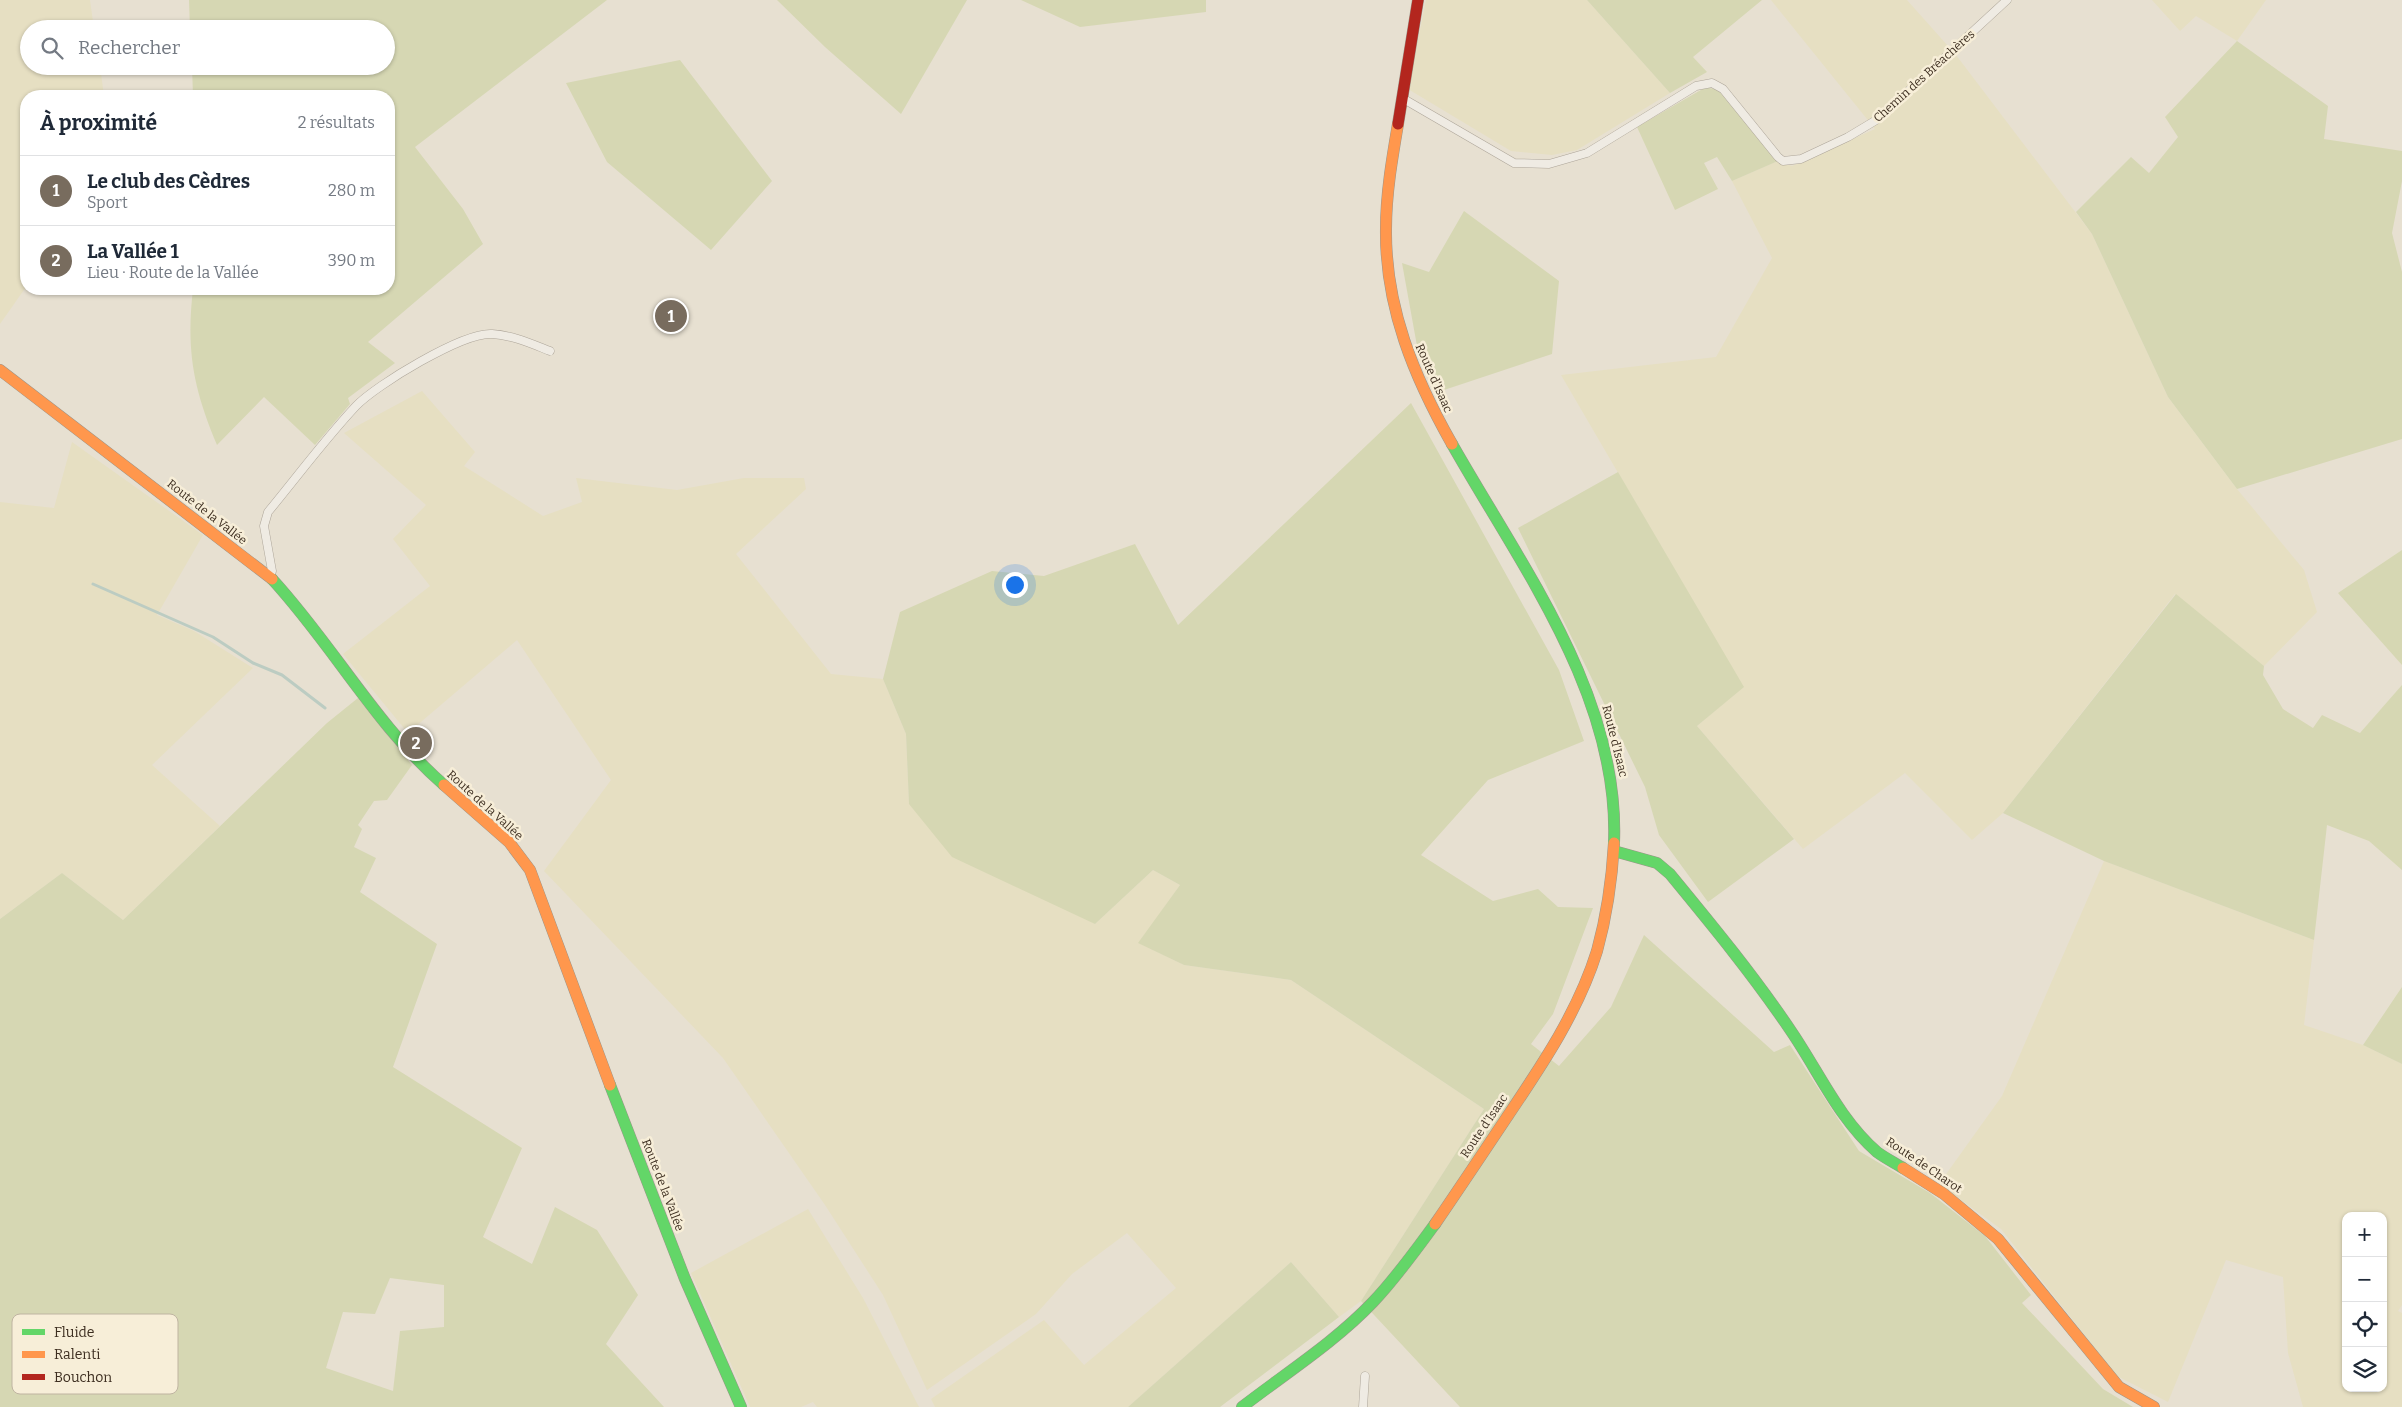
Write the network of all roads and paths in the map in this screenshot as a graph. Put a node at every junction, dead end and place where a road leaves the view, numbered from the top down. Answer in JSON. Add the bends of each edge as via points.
{"nodes":[{"id":1,"x":1418,"y":0,"type":"edge"},
{"id":2,"x":2007,"y":0,"type":"edge"},
{"id":3,"x":1402,"y":98,"type":"junction"},
{"id":4,"x":550,"y":351,"type":"dead end"},
{"id":5,"x":0,"y":370,"type":"edge"},
{"id":6,"x":270,"y":577,"type":"junction"},
{"id":7,"x":1614,"y":851,"type":"junction"},
{"id":8,"x":1365,"y":1376,"type":"dead end"},
{"id":9,"x":741,"y":1407,"type":"edge"},
{"id":10,"x":1242,"y":1407,"type":"edge"},
{"id":11,"x":1363,"y":1407,"type":"edge"},
{"id":12,"x":2154,"y":1407,"type":"edge"}],
"edges":[{"from":1,"to":3,"type":"street","name":"Route d'Isaac"},
{"from":2,"to":3,"type":"street","name":"Chemin des Bréachères","via":[[1878,119],[1848,137],[1791,161],[1778,157],[1724,89],[1712,83],[1696,86],[1587,152],[1549,164],[1514,163]]},
{"from":3,"to":7,"type":"street","name":"Route d'Isaac","via":[[1386,211],[1386,247],[1402,336],[1429,404],[1540,598],[1588,692],[1604,745],[1613,792]]},
{"from":4,"to":6,"type":"street","via":[[508,337],[474,336],[445,348],[357,404],[268,512],[264,526],[272,570]]},
{"from":5,"to":6,"type":"street","name":"Route de la Vallée"},
{"from":6,"to":9,"type":"street","name":"Route de la Vallée","via":[[400,741],[442,785],[509,842],[530,870],[652,1198]]},
{"from":7,"to":10,"type":"street","name":"Route d'Isaac","via":[[1606,918],[1581,993],[1549,1052],[1487,1147],[1411,1257],[1371,1303]]},
{"from":7,"to":12,"type":"street","name":"Route de Charot","via":[[1657,863],[1670,874],[1747,969],[1792,1032],[1835,1102],[1862,1137],[1879,1153],[1944,1194],[1998,1239],[2119,1387]]},
{"from":8,"to":11,"type":"street"}]}
